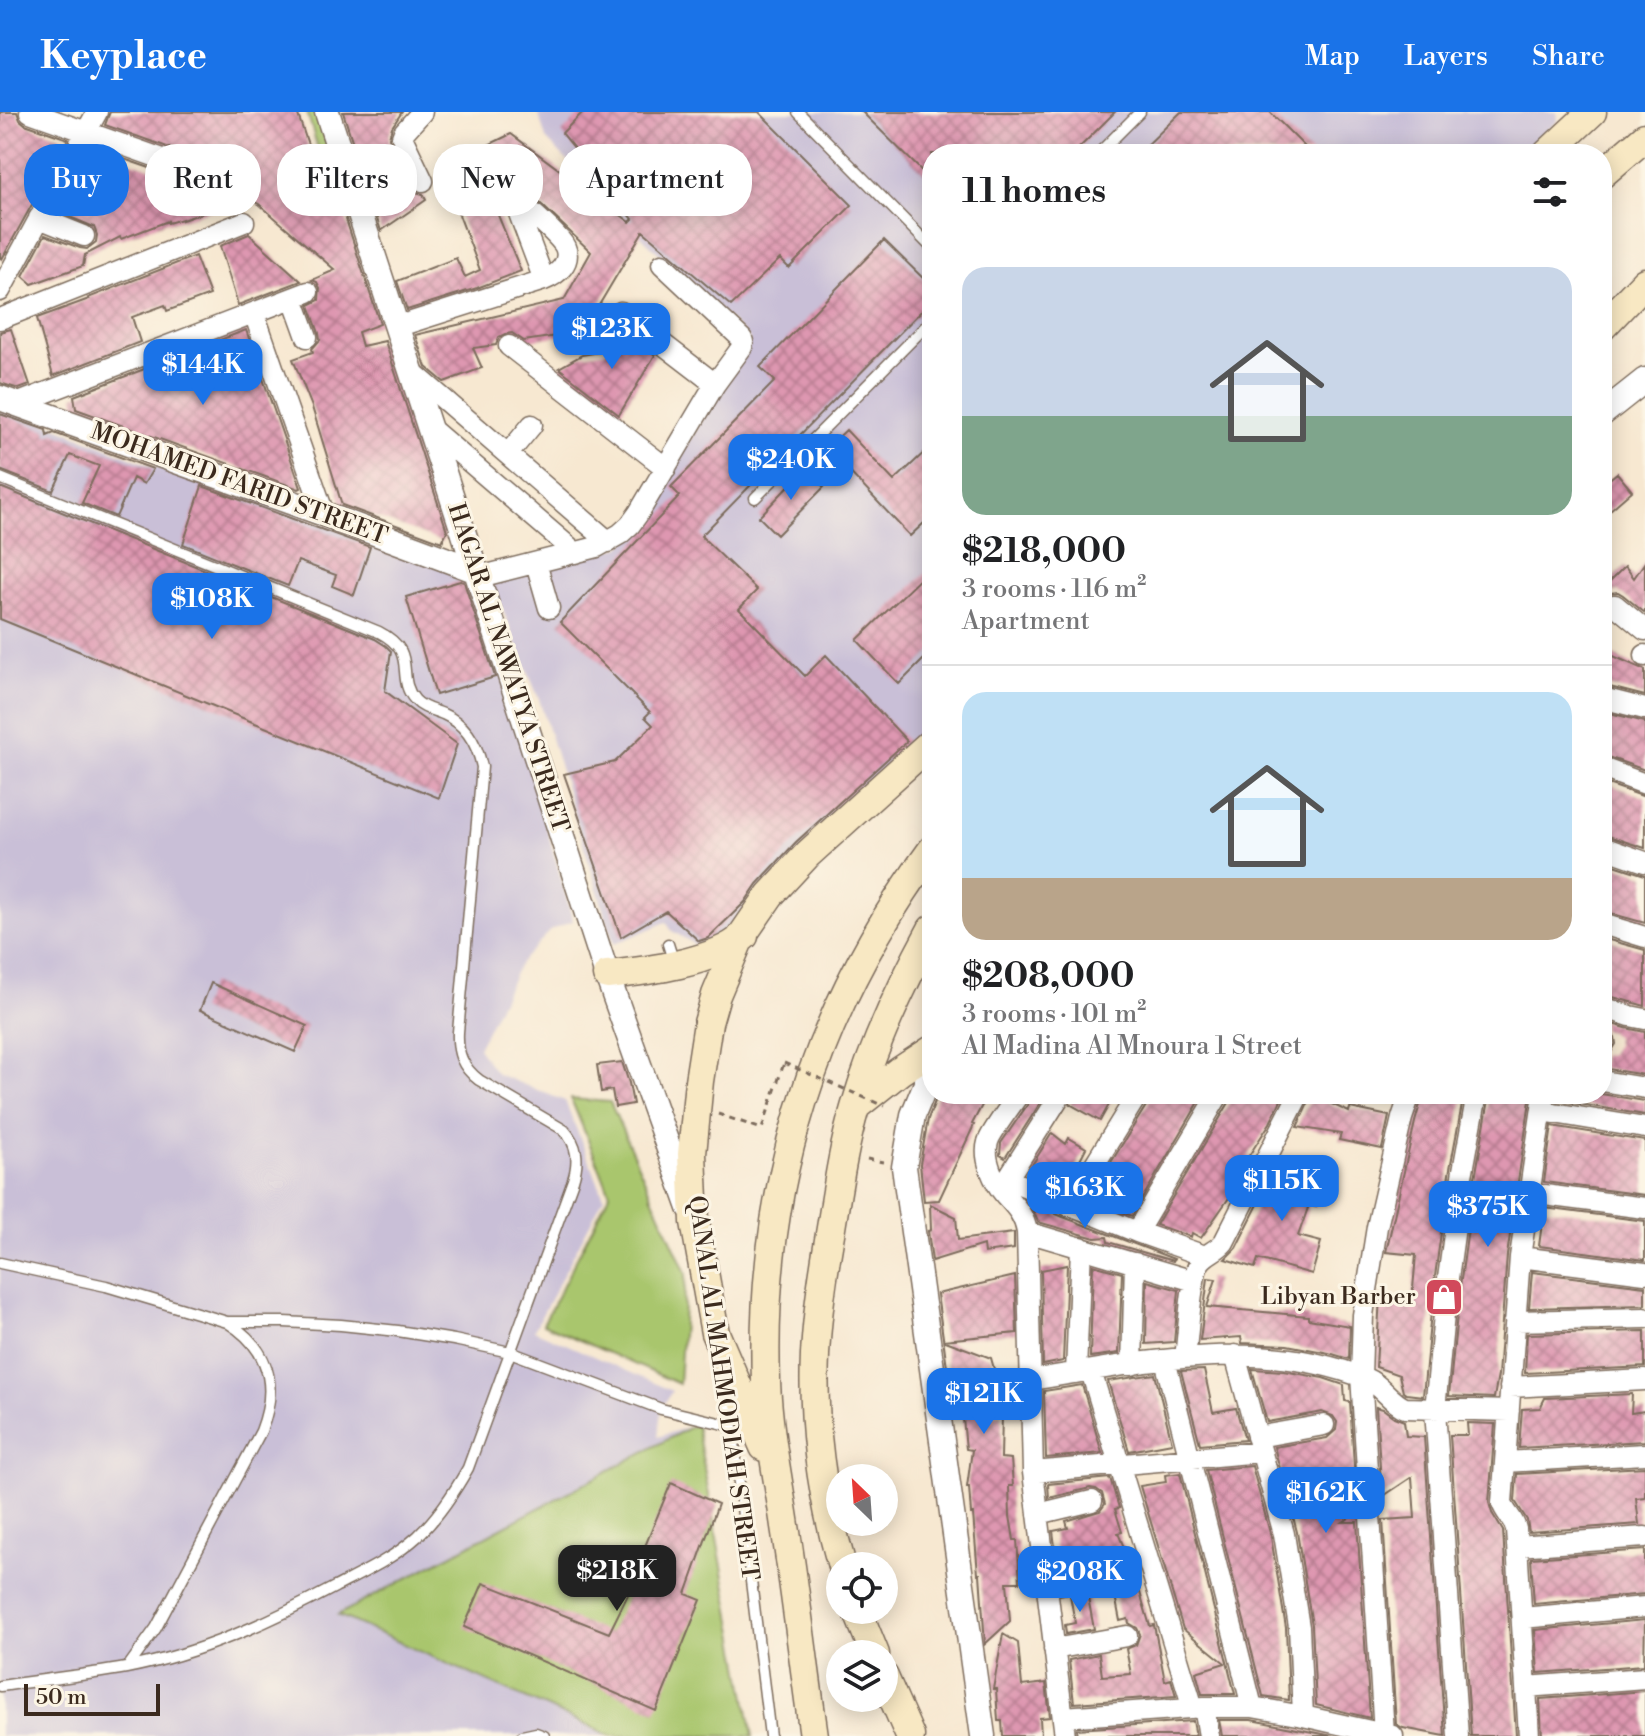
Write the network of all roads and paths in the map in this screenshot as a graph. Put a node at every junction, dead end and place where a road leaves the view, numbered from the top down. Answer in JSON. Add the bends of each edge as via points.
{"nodes":[{"id":1,"x":30,"y":112,"type":"edge"},
{"id":2,"x":97,"y":112,"type":"edge"},
{"id":3,"x":327,"y":112,"type":"edge"},
{"id":4,"x":422,"y":112,"type":"edge"},
{"id":5,"x":798,"y":112,"type":"edge"},
{"id":6,"x":1140,"y":112,"type":"edge"},
{"id":7,"x":1588,"y":114,"type":"edge"},
{"id":8,"x":86,"y":132,"type":"junction"},
{"id":9,"x":1645,"y":137,"type":"edge"},
{"id":10,"x":1108,"y":144,"type":"edge"},
{"id":11,"x":1557,"y":144,"type":"edge"},
{"id":12,"x":145,"y":153,"type":"edge"},
{"id":13,"x":1612,"y":165,"type":"edge"},
{"id":14,"x":423,"y":181,"type":"dead end"},
{"id":15,"x":39,"y":218,"type":"junction"},
{"id":16,"x":244,"y":222,"type":"dead end"},
{"id":17,"x":84,"y":236,"type":"dead end"},
{"id":18,"x":922,"y":238,"type":"edge"},
{"id":19,"x":662,"y":264,"type":"dead end"},
{"id":20,"x":544,"y":280,"type":"junction"},
{"id":21,"x":1645,"y":282,"type":"edge"},
{"id":22,"x":0,"y":291,"type":"edge"},
{"id":23,"x":621,"y":312,"type":"dead end"},
{"id":24,"x":254,"y":313,"type":"junction"},
{"id":25,"x":1612,"y":316,"type":"edge"},
{"id":26,"x":0,"y":319,"type":"edge"},
{"id":27,"x":396,"y":327,"type":"junction"},
{"id":28,"x":922,"y":330,"type":"edge"},
{"id":29,"x":307,"y":337,"type":"dead end"},
{"id":30,"x":509,"y":346,"type":"dead end"},
{"id":31,"x":410,"y":370,"type":"junction"},
{"id":32,"x":1645,"y":380,"type":"edge"},
{"id":33,"x":715,"y":384,"type":"junction"},
{"id":34,"x":8,"y":401,"type":"edge"},
{"id":35,"x":1612,"y":406,"type":"edge"},
{"id":36,"x":532,"y":425,"type":"dead end"},
{"id":37,"x":429,"y":427,"type":"junction"},
{"id":38,"x":508,"y":454,"type":"junction"},
{"id":39,"x":666,"y":468,"type":"junction"},
{"id":40,"x":0,"y":478,"type":"edge"},
{"id":41,"x":755,"y":498,"type":"dead end"},
{"id":42,"x":324,"y":514,"type":"junction"},
{"id":43,"x":609,"y":542,"type":"junction"},
{"id":44,"x":576,"y":553,"type":"junction"},
{"id":45,"x":536,"y":563,"type":"junction"},
{"id":46,"x":478,"y":574,"type":"junction"},
{"id":47,"x":1612,"y":605,"type":"edge"},
{"id":48,"x":549,"y":608,"type":"dead end"},
{"id":49,"x":1645,"y":630,"type":"edge"},
{"id":50,"x":1612,"y":702,"type":"edge"},
{"id":51,"x":1645,"y":709,"type":"edge"},
{"id":52,"x":922,"y":751,"type":"edge"},
{"id":53,"x":1612,"y":772,"type":"edge"},
{"id":54,"x":922,"y":776,"type":"edge"},
{"id":55,"x":1645,"y":784,"type":"edge"},
{"id":56,"x":1612,"y":850,"type":"edge"},
{"id":57,"x":1645,"y":862,"type":"edge"},
{"id":58,"x":922,"y":864,"type":"edge"},
{"id":59,"x":1612,"y":927,"type":"edge"},
{"id":60,"x":1645,"y":937,"type":"edge"},
{"id":61,"x":739,"y":940,"type":"junction"},
{"id":62,"x":922,"y":947,"type":"edge"},
{"id":63,"x":607,"y":975,"type":"junction"},
{"id":64,"x":1612,"y":1010,"type":"edge"},
{"id":65,"x":1645,"y":1019,"type":"edge"},
{"id":66,"x":922,"y":1057,"type":"edge"},
{"id":67,"x":1612,"y":1083,"type":"edge"},
{"id":68,"x":1645,"y":1088,"type":"edge"},
{"id":69,"x":922,"y":1093,"type":"edge"},
{"id":70,"x":1012,"y":1104,"type":"edge"},
{"id":71,"x":1055,"y":1104,"type":"edge"},
{"id":72,"x":1132,"y":1104,"type":"edge"},
{"id":73,"x":1209,"y":1104,"type":"edge"},
{"id":74,"x":1294,"y":1104,"type":"edge"},
{"id":75,"x":1407,"y":1104,"type":"edge"},
{"id":76,"x":1475,"y":1104,"type":"edge"},
{"id":77,"x":1543,"y":1104,"type":"edge"},
{"id":78,"x":1551,"y":1104,"type":"edge"},
{"id":79,"x":855,"y":1106,"type":"junction"},
{"id":80,"x":884,"y":1106,"type":"dead end"},
{"id":81,"x":696,"y":1107,"type":"junction"},
{"id":82,"x":1645,"y":1128,"type":"edge"},
{"id":83,"x":1004,"y":1184,"type":"junction"},
{"id":84,"x":1529,"y":1193,"type":"junction"},
{"id":85,"x":1069,"y":1206,"type":"junction"},
{"id":86,"x":1645,"y":1208,"type":"edge"},
{"id":87,"x":695,"y":1222,"type":"junction"},
{"id":88,"x":1027,"y":1232,"type":"junction"},
{"id":89,"x":1137,"y":1232,"type":"junction"},
{"id":90,"x":1081,"y":1247,"type":"junction"},
{"id":91,"x":1205,"y":1256,"type":"junction"},
{"id":92,"x":1520,"y":1257,"type":"junction"},
{"id":93,"x":0,"y":1263,"type":"edge"},
{"id":94,"x":1135,"y":1263,"type":"junction"},
{"id":95,"x":1645,"y":1273,"type":"edge"},
{"id":96,"x":1194,"y":1281,"type":"junction"},
{"id":97,"x":1645,"y":1318,"type":"edge"},
{"id":98,"x":1515,"y":1321,"type":"junction"},
{"id":99,"x":227,"y":1322,"type":"junction"},
{"id":100,"x":715,"y":1333,"type":"junction"},
{"id":101,"x":510,"y":1352,"type":"junction"},
{"id":102,"x":1235,"y":1355,"type":"junction"},
{"id":103,"x":1175,"y":1358,"type":"junction"},
{"id":104,"x":1132,"y":1365,"type":"junction"},
{"id":105,"x":1084,"y":1372,"type":"junction"},
{"id":106,"x":1361,"y":1376,"type":"junction"},
{"id":107,"x":1030,"y":1380,"type":"junction"},
{"id":108,"x":1645,"y":1380,"type":"edge"},
{"id":109,"x":1510,"y":1387,"type":"junction"},
{"id":110,"x":1435,"y":1410,"type":"junction"},
{"id":111,"x":1509,"y":1411,"type":"junction"},
{"id":112,"x":1324,"y":1425,"type":"dead end"},
{"id":113,"x":732,"y":1426,"type":"junction"},
{"id":114,"x":1259,"y":1445,"type":"junction"},
{"id":115,"x":1645,"y":1454,"type":"edge"},
{"id":116,"x":1190,"y":1459,"type":"junction"},
{"id":117,"x":1505,"y":1462,"type":"junction"},
{"id":118,"x":1119,"y":1465,"type":"junction"},
{"id":119,"x":1033,"y":1472,"type":"junction"},
{"id":120,"x":776,"y":1477,"type":"junction"},
{"id":121,"x":1318,"y":1494,"type":"dead end"},
{"id":122,"x":1274,"y":1497,"type":"junction"},
{"id":123,"x":1092,"y":1501,"type":"dead end"},
{"id":124,"x":1038,"y":1514,"type":"junction"},
{"id":125,"x":1645,"y":1537,"type":"edge"},
{"id":126,"x":1517,"y":1546,"type":"junction"},
{"id":127,"x":838,"y":1552,"type":"edge"},
{"id":128,"x":1107,"y":1574,"type":"dead end"},
{"id":129,"x":1047,"y":1587,"type":"junction"},
{"id":130,"x":1645,"y":1607,"type":"edge"},
{"id":131,"x":1522,"y":1618,"type":"junction"},
{"id":132,"x":1127,"y":1636,"type":"dead end"},
{"id":133,"x":1054,"y":1649,"type":"junction"},
{"id":134,"x":127,"y":1668,"type":"junction"},
{"id":135,"x":1645,"y":1678,"type":"edge"},
{"id":136,"x":0,"y":1686,"type":"edge"},
{"id":137,"x":1526,"y":1687,"type":"junction"},
{"id":138,"x":1252,"y":1707,"type":"junction"},
{"id":139,"x":1199,"y":1708,"type":"junction"},
{"id":140,"x":898,"y":1709,"type":"edge"},
{"id":141,"x":1303,"y":1716,"type":"junction"},
{"id":142,"x":1064,"y":1726,"type":"edge"},
{"id":143,"x":1383,"y":1734,"type":"edge"},
{"id":144,"x":522,"y":1736,"type":"edge"},
{"id":145,"x":544,"y":1736,"type":"edge"},
{"id":146,"x":770,"y":1736,"type":"edge"},
{"id":147,"x":814,"y":1736,"type":"edge"},
{"id":148,"x":910,"y":1736,"type":"edge"},
{"id":149,"x":983,"y":1736,"type":"edge"},
{"id":150,"x":1209,"y":1736,"type":"edge"},
{"id":151,"x":1458,"y":1736,"type":"edge"},
{"id":152,"x":1529,"y":1736,"type":"edge"}],
"edges":[{"from":1,"to":8,"type":"street"},
{"from":2,"to":8,"type":"street"},
{"from":3,"to":27,"type":"street","name":"HAGAR AL NAWATYA STREET"},
{"from":4,"to":14,"type":"street","via":[[402,137]]},
{"from":5,"to":18,"type":"lane"},
{"from":6,"to":10,"type":"lane"},
{"from":7,"to":11,"type":"main road"},
{"from":8,"to":12,"type":"street"},
{"from":8,"to":15,"type":"street"},
{"from":9,"to":13,"type":"main road"},
{"from":15,"to":17,"type":"street"},
{"from":15,"to":22,"type":"street"},
{"from":16,"to":26,"type":"street"},
{"from":19,"to":33,"type":"street","via":[[743,341]]},
{"from":20,"to":20,"type":"street","via":[[565,263],[564,244],[511,193]]},
{"from":20,"to":27,"type":"street"},
{"from":21,"to":25,"type":"main road"},
{"from":23,"to":33,"type":"street"},
{"from":24,"to":29,"type":"street","via":[[301,295]]},
{"from":24,"to":34,"type":"street"},
{"from":24,"to":42,"type":"street"},
{"from":27,"to":31,"type":"street","name":"HAGAR AL NAWATYA STREET"},
{"from":28,"to":41,"type":"lane"},
{"from":30,"to":39,"type":"street"},
{"from":31,"to":37,"type":"street","name":"HAGAR AL NAWATYA STREET"},
{"from":31,"to":38,"type":"street"},
{"from":32,"to":35,"type":"street"},
{"from":33,"to":39,"type":"street"},
{"from":34,"to":42,"type":"street","name":"MOHAMED FARID STREET"},
{"from":36,"to":38,"type":"street"},
{"from":37,"to":44,"type":"street"},
{"from":37,"to":46,"type":"street","name":"HAGAR AL NAWATYA STREET"},
{"from":38,"to":43,"type":"street"},
{"from":39,"to":43,"type":"street","via":[[630,525]]},
{"from":40,"to":101,"type":"lane","via":[[388,637],[402,652],[414,699],[455,721],[474,741],[482,767],[459,1053],[479,1080],[564,1130],[577,1157]]},
{"from":42,"to":46,"type":"street","name":"MOHAMED FARID STREET"},
{"from":43,"to":44,"type":"street"},
{"from":44,"to":45,"type":"street"},
{"from":45,"to":46,"type":"street"},
{"from":45,"to":48,"type":"street"},
{"from":46,"to":63,"type":"street","name":"HAGAR AL NAWATYA STREET"},
{"from":47,"to":49,"type":"street"},
{"from":50,"to":51,"type":"street"},
{"from":52,"to":61,"type":"main road","name":"QANAL AL MAHMODIAH STREET","via":[[789,874]]},
{"from":53,"to":55,"type":"street"},
{"from":54,"to":61,"type":"main road"},
{"from":56,"to":57,"type":"street"},
{"from":58,"to":120,"type":"main road","name":"QANAL AL MAHMODIAH STREET","via":[[847,987],[815,1063],[788,1153],[767,1291],[766,1385]]},
{"from":59,"to":60,"type":"street"},
{"from":61,"to":63,"type":"main road","via":[[718,951],[671,954],[652,970]]},
{"from":61,"to":81,"type":"main road","name":"QANAL AL MAHMODIAH STREET","via":[[708,1023]]},
{"from":62,"to":79,"type":"main road","via":[[886,1021]]},
{"from":63,"to":87,"type":"street","name":"HAGAR AL NAWATYA STREET"},
{"from":64,"to":65,"type":"street"},
{"from":66,"to":79,"type":"main road"},
{"from":67,"to":68,"type":"street"},
{"from":69,"to":149,"type":"street","via":[[904,1167]]},
{"from":70,"to":83,"type":"street","via":[[988,1141],[994,1179]]},
{"from":71,"to":83,"type":"street"},
{"from":72,"to":85,"type":"street"},
{"from":73,"to":89,"type":"street"},
{"from":74,"to":91,"type":"street","via":[[1224,1242]]},
{"from":75,"to":106,"type":"street","via":[[1377,1227],[1363,1315]]},
{"from":76,"to":110,"type":"street","via":[[1446,1293]]},
{"from":77,"to":84,"type":"street"},
{"from":78,"to":82,"type":"street"},
{"from":79,"to":127,"type":"main road","via":[[831,1228],[815,1354],[822,1476]]},
{"from":80,"to":81,"type":"path","bridge":true,"via":[[784,1063],[762,1129]]},
{"from":81,"to":87,"type":"main road","name":"QANAL AL MAHMODIAH STREET"},
{"from":83,"to":85,"type":"street"},
{"from":83,"to":88,"type":"street"},
{"from":84,"to":86,"type":"street"},
{"from":84,"to":92,"type":"street"},
{"from":85,"to":89,"type":"street"},
{"from":87,"to":100,"type":"main road","name":"QANAL AL MAHMODIAH STREET"},
{"from":88,"to":90,"type":"street"},
{"from":88,"to":107,"type":"street"},
{"from":89,"to":91,"type":"street"},
{"from":90,"to":94,"type":"street"},
{"from":90,"to":105,"type":"street"},
{"from":91,"to":96,"type":"street"},
{"from":92,"to":95,"type":"street"},
{"from":92,"to":98,"type":"street"},
{"from":93,"to":99,"type":"lane","via":[[106,1286]]},
{"from":94,"to":96,"type":"street"},
{"from":94,"to":104,"type":"street"},
{"from":96,"to":103,"type":"street"},
{"from":97,"to":98,"type":"street"},
{"from":98,"to":109,"type":"street"},
{"from":99,"to":101,"type":"lane","via":[[355,1327]]},
{"from":99,"to":134,"type":"lane","via":[[255,1344],[264,1360],[267,1414],[156,1628]]},
{"from":100,"to":113,"type":"lane","name":"QANAL AL MAHMODIAH STREET"},
{"from":100,"to":120,"type":"main road"},
{"from":101,"to":113,"type":"lane","via":[[661,1409]]},
{"from":101,"to":134,"type":"lane","via":[[468,1468],[436,1517],[415,1538],[367,1571],[276,1617],[220,1641]]},
{"from":102,"to":103,"type":"street"},
{"from":102,"to":106,"type":"street","via":[[1297,1358]]},
{"from":102,"to":114,"type":"street"},
{"from":103,"to":104,"type":"street"},
{"from":103,"to":116,"type":"street"},
{"from":104,"to":105,"type":"street"},
{"from":105,"to":107,"type":"street"},
{"from":105,"to":118,"type":"street"},
{"from":106,"to":110,"type":"street","via":[[1399,1406]]},
{"from":106,"to":143,"type":"street"},
{"from":107,"to":119,"type":"street"},
{"from":108,"to":109,"type":"street"},
{"from":109,"to":111,"type":"street"},
{"from":110,"to":111,"type":"street"},
{"from":110,"to":151,"type":"street"},
{"from":111,"to":117,"type":"street"},
{"from":112,"to":114,"type":"street"},
{"from":113,"to":146,"type":"lane","name":"QANAL AL MAHMODIAH STREET"},
{"from":114,"to":116,"type":"street"},
{"from":114,"to":122,"type":"street"},
{"from":115,"to":117,"type":"street"},
{"from":116,"to":118,"type":"street"},
{"from":116,"to":138,"type":"street"},
{"from":117,"to":126,"type":"street","via":[[1502,1503],[1515,1523]]},
{"from":118,"to":119,"type":"street"},
{"from":118,"to":139,"type":"street"},
{"from":119,"to":124,"type":"street"},
{"from":120,"to":147,"type":"main road","name":"QANAL AL MAHMODIAH STREET"},
{"from":121,"to":122,"type":"street"},
{"from":122,"to":141,"type":"street","via":[[1299,1627]]},
{"from":123,"to":124,"type":"street"},
{"from":124,"to":129,"type":"street"},
{"from":125,"to":126,"type":"street"},
{"from":126,"to":131,"type":"street"},
{"from":128,"to":129,"type":"street"},
{"from":129,"to":133,"type":"street"},
{"from":130,"to":131,"type":"street"},
{"from":131,"to":137,"type":"street"},
{"from":132,"to":133,"type":"street"},
{"from":133,"to":142,"type":"street"},
{"from":134,"to":136,"type":"lane"},
{"from":135,"to":137,"type":"street"},
{"from":137,"to":152,"type":"street"},
{"from":138,"to":139,"type":"street"},
{"from":138,"to":141,"type":"street"},
{"from":139,"to":142,"type":"street"},
{"from":139,"to":150,"type":"street"},
{"from":140,"to":148,"type":"main road"},
{"from":141,"to":143,"type":"street"},
{"from":144,"to":145,"type":"lane"}]}
